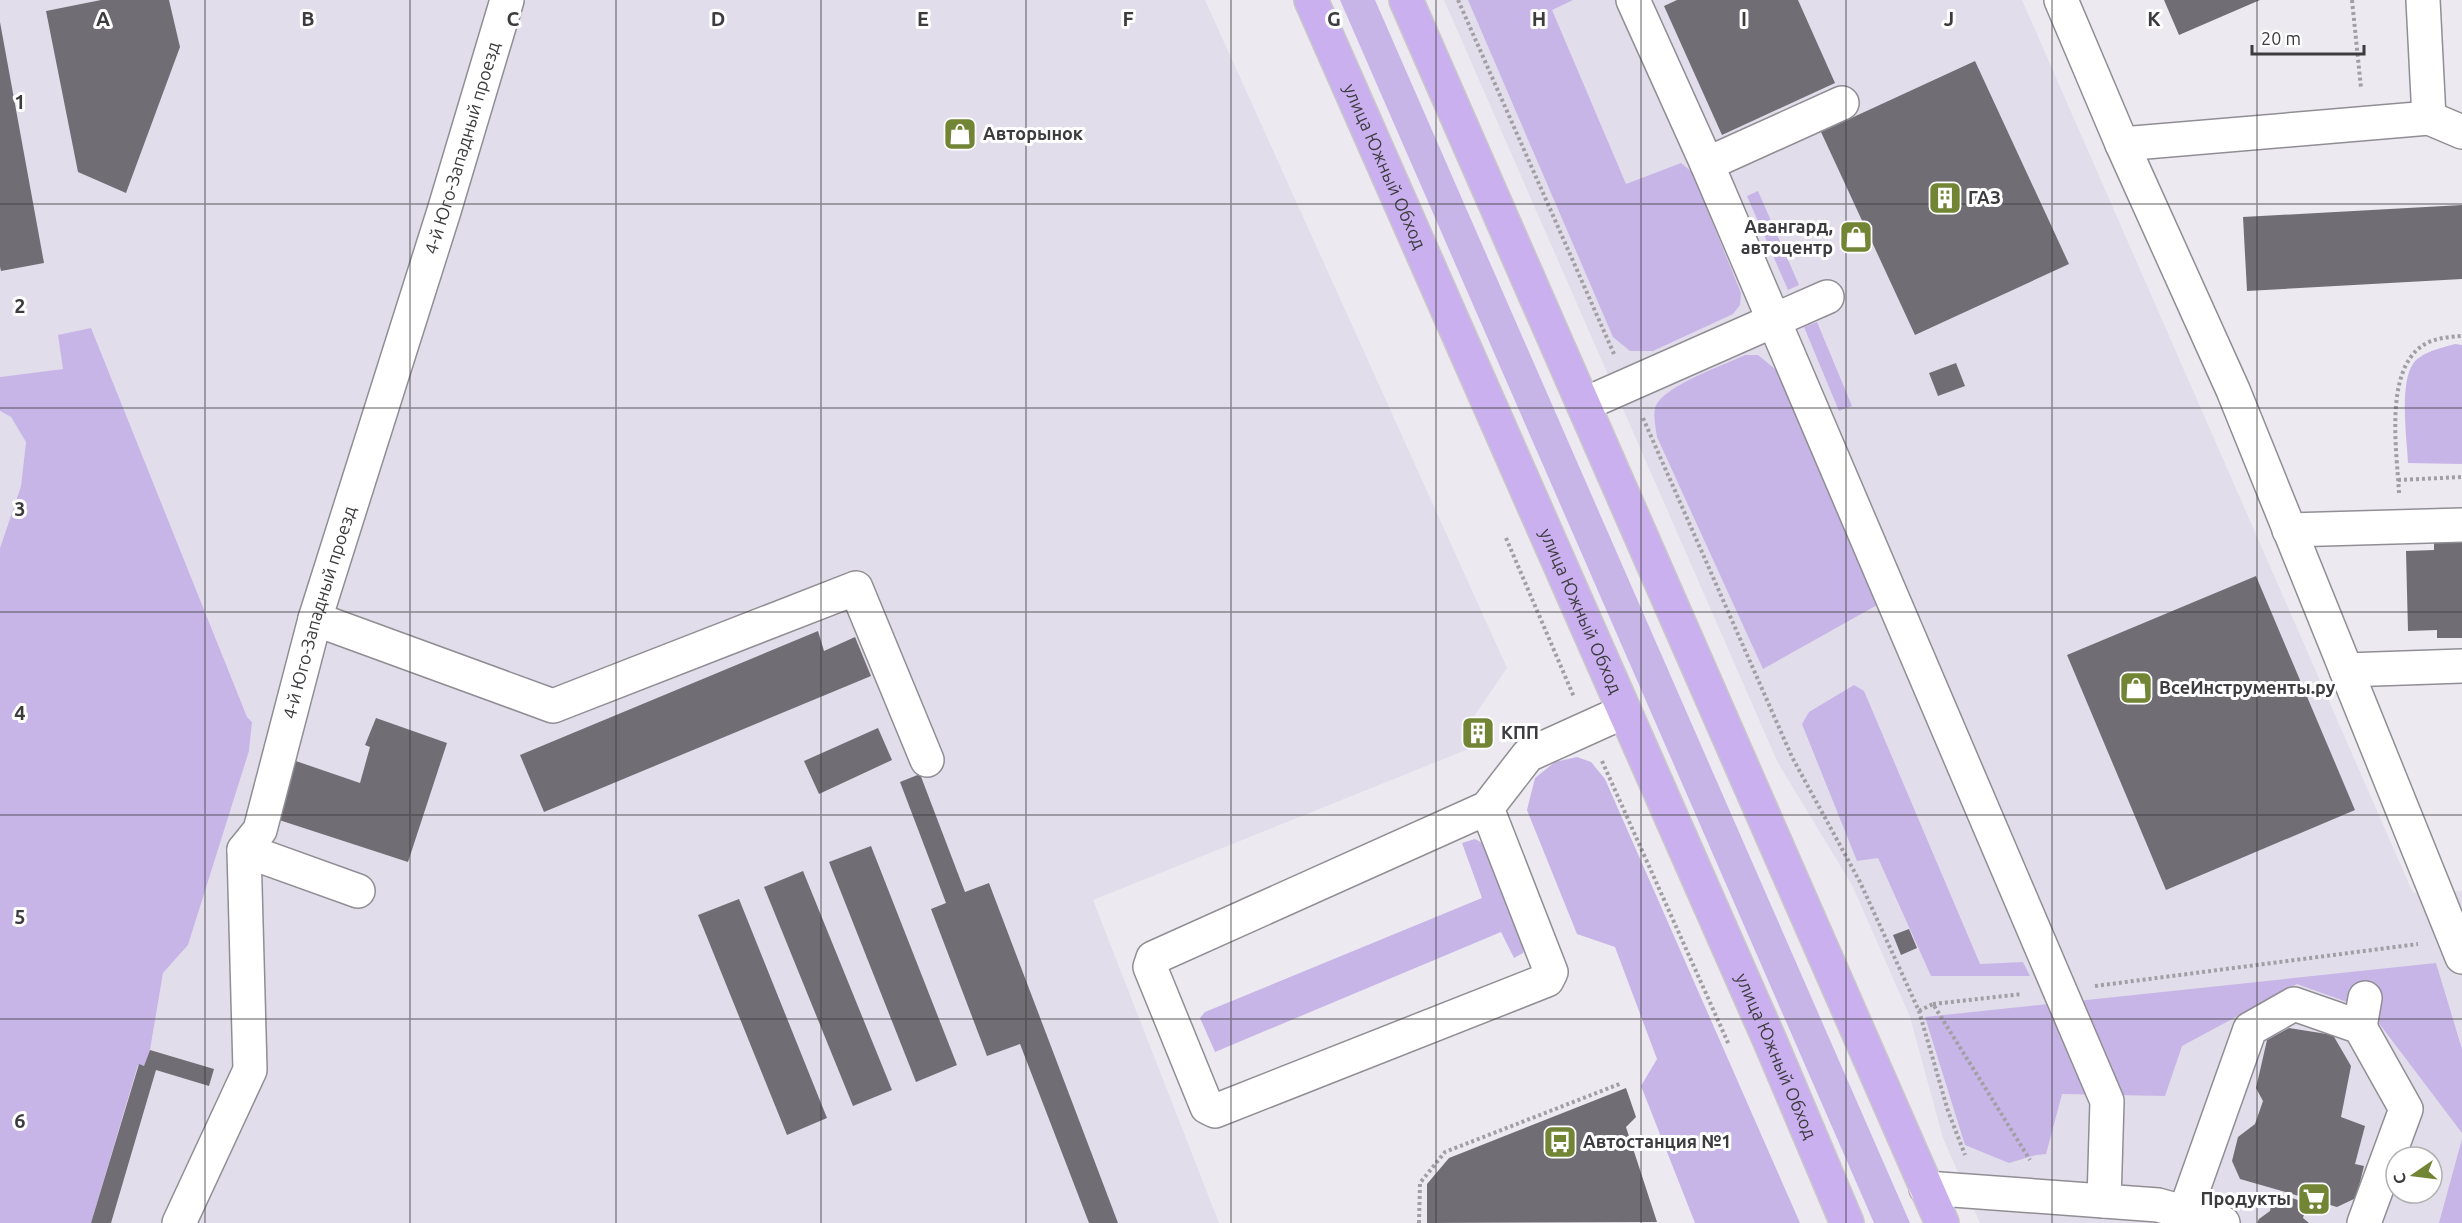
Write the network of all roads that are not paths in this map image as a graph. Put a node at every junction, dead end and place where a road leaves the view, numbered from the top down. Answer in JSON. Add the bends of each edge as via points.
{"nodes":[{"id":1,"x":507,"y":0,"type":"edge"},
{"id":2,"x":1311,"y":0,"type":"edge"},
{"id":3,"x":1406,"y":0,"type":"edge"},
{"id":4,"x":1633,"y":0,"type":"edge"},
{"id":5,"x":2061,"y":0,"type":"edge"},
{"id":6,"x":2423,"y":0,"type":"edge"},
{"id":7,"x":1842,"y":103,"type":"dead end"},
{"id":8,"x":2429,"y":118,"type":"junction"},
{"id":9,"x":2462,"y":132,"type":"edge"},
{"id":10,"x":2122,"y":144,"type":"junction"},
{"id":11,"x":1707,"y":164,"type":"junction"},
{"id":12,"x":1827,"y":297,"type":"dead end"},
{"id":13,"x":1774,"y":321,"type":"junction"},
{"id":14,"x":1585,"y":404,"type":"junction"},
{"id":15,"x":2462,"y":525,"type":"edge"},
{"id":16,"x":2289,"y":530,"type":"junction"},
{"id":17,"x":315,"y":620,"type":"junction"},
{"id":18,"x":2462,"y":666,"type":"edge"},
{"id":19,"x":2346,"y":670,"type":"junction"},
{"id":20,"x":1623,"y":712,"type":"junction"},
{"id":21,"x":927,"y":760,"type":"dead end"},
{"id":22,"x":1487,"y":808,"type":"junction"},
{"id":23,"x":244,"y":850,"type":"junction"},
{"id":24,"x":358,"y":891,"type":"dead end"},
{"id":25,"x":2459,"y":948,"type":"edge"},
{"id":26,"x":1926,"y":1188,"type":"junction"},
{"id":27,"x":2104,"y":1201,"type":"junction"},
{"id":28,"x":2182,"y":1218,"type":"edge"},
{"id":29,"x":179,"y":1223,"type":"edge"},
{"id":30,"x":1847,"y":1223,"type":"edge"},
{"id":31,"x":1942,"y":1223,"type":"edge"},
{"id":32,"x":2223,"y":1223,"type":"edge"},
{"id":33,"x":2364,"y":1223,"type":"edge"}],
"edges":[{"from":1,"to":17,"type":"street","name":"4-й Юго-Западный проезд"},
{"from":2,"to":20,"type":"main road","name":"улица Южный Обход"},
{"from":3,"to":14,"type":"main road"},
{"from":4,"to":11,"type":"street"},
{"from":5,"to":10,"type":"street"},
{"from":6,"to":8,"type":"street"},
{"from":7,"to":11,"type":"street"},
{"from":8,"to":9,"type":"street"},
{"from":8,"to":10,"type":"street"},
{"from":10,"to":16,"type":"street","via":[[2233,390]]},
{"from":11,"to":13,"type":"street"},
{"from":12,"to":13,"type":"street"},
{"from":13,"to":14,"type":"street"},
{"from":13,"to":27,"type":"street","via":[[2107,1101]]},
{"from":14,"to":26,"type":"main road"},
{"from":15,"to":16,"type":"street"},
{"from":16,"to":19,"type":"street"},
{"from":17,"to":21,"type":"street","via":[[553,706],[856,588]]},
{"from":17,"to":23,"type":"street","name":"4-й Юго-Западный проезд","via":[[260,830]]},
{"from":18,"to":19,"type":"street"},
{"from":19,"to":25,"type":"street"},
{"from":20,"to":22,"type":"street","via":[[1528,755]]},
{"from":20,"to":30,"type":"main road","name":"улица Южный Обход"},
{"from":22,"to":22,"type":"street","via":[[1153,958],[1150,967],[1207,1107],[1215,1110],[1547,980],[1551,972]]},
{"from":23,"to":24,"type":"street"},
{"from":23,"to":29,"type":"street","via":[[250,1070]]},
{"from":26,"to":27,"type":"street"},
{"from":26,"to":31,"type":"main road"},
{"from":27,"to":28,"type":"street","via":[[2158,1205]]},
{"from":28,"to":32,"type":"street"},
{"from":28,"to":33,"type":"street","via":[[2250,1029],[2294,1004],[2363,1013],[2406,1109]]}]}
